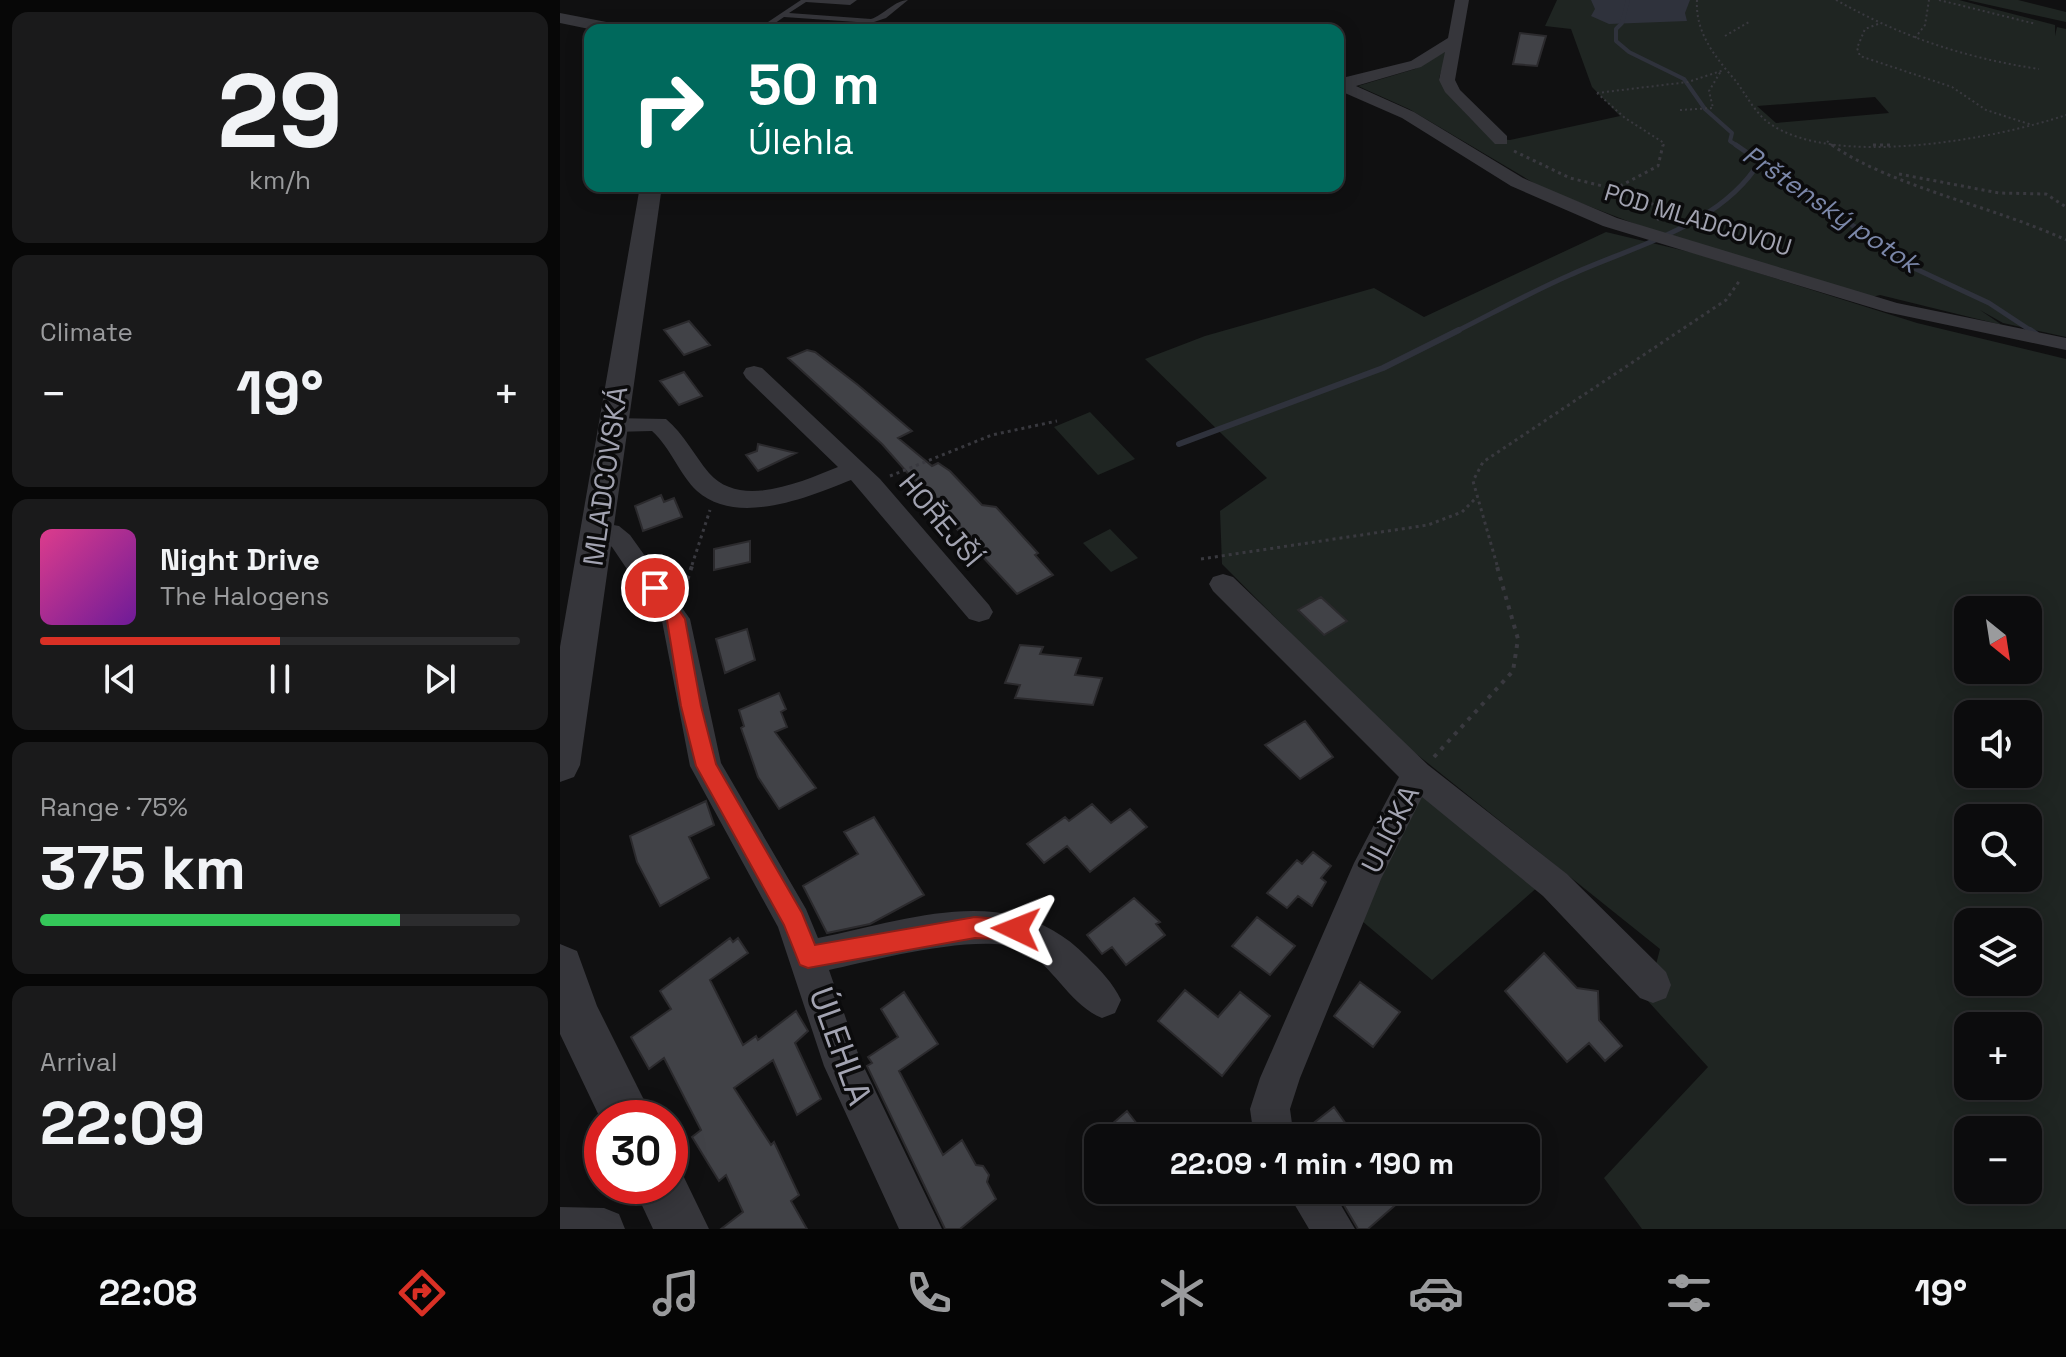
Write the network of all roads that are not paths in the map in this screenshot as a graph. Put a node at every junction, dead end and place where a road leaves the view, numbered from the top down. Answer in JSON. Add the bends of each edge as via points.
{"nodes":[{"id":1,"x":805,"y":0,"type":"edge"},
{"id":2,"x":905,"y":0,"type":"edge"},
{"id":3,"x":1462,"y":0,"type":"edge"},
{"id":4,"x":852,"y":2,"type":"edge"},
{"id":5,"x":836,"y":14,"type":"dead end"},
{"id":6,"x":781,"y":15,"type":"junction"},
{"id":7,"x":560,"y":18,"type":"edge"},
{"id":8,"x":770,"y":23,"type":"joint"},
{"id":9,"x":591,"y":24,"type":"edge"},
{"id":10,"x":784,"y":24,"type":"edge"},
{"id":11,"x":1455,"y":40,"type":"junction"},
{"id":12,"x":1344,"y":83,"type":"edge"},
{"id":13,"x":1344,"y":85,"type":"edge"},
{"id":14,"x":1501,"y":140,"type":"road end"},
{"id":15,"x":650,"y":192,"type":"edge"},
{"id":16,"x":2066,"y":344,"type":"edge"},
{"id":17,"x":754,"y":373,"type":"dead end"},
{"id":18,"x":612,"y":425,"type":"junction"},
{"id":19,"x":855,"y":469,"type":"junction"},
{"id":20,"x":597,"y":531,"type":"junction"},
{"id":21,"x":1223,"y":584,"type":"dead end"},
{"id":22,"x":979,"y":612,"type":"dead end"},
{"id":23,"x":560,"y":765,"type":"edge"},
{"id":24,"x":1417,"y":774,"type":"junction"},
{"id":25,"x":808,"y":957,"type":"junction"},
{"id":26,"x":560,"y":967,"type":"edge"},
{"id":27,"x":1653,"y":985,"type":"dead end"},
{"id":28,"x":1102,"y":1000,"type":"dead end"},
{"id":29,"x":618,"y":1100,"type":"edge"},
{"id":30,"x":1272,"y":1124,"type":"edge"},
{"id":31,"x":669,"y":1204,"type":"edge"},
{"id":32,"x":1317,"y":1204,"type":"edge"},
{"id":33,"x":560,"y":1228,"type":"edge"},
{"id":34,"x":604,"y":1229,"type":"edge"},
{"id":35,"x":682,"y":1229,"type":"edge"},
{"id":36,"x":921,"y":1229,"type":"edge"},
{"id":37,"x":1334,"y":1229,"type":"edge"}],
"edges":[{"from":1,"to":4,"type":"lane"},
{"from":1,"to":6,"type":"lane"},
{"from":2,"to":6,"type":"lane","via":[[871,21]]},
{"from":3,"to":11,"type":"street"},
{"from":4,"to":5,"type":"lane"},
{"from":6,"to":8,"type":"lane"},
{"from":7,"to":9,"type":"street"},
{"from":8,"to":10,"type":"lane"},
{"from":11,"to":12,"type":"street","via":[[1416,64]]},
{"from":11,"to":14,"type":"street","via":[[1447,80]]},
{"from":13,"to":16,"type":"street","name":"POD MLADCOVOU","via":[[1408,115],[1547,197],[1643,232],[1893,308]]},
{"from":15,"to":18,"type":"street","name":"MLADCOVSKÁ"},
{"from":17,"to":19,"type":"street","name":"HOŘEJŠÍ"},
{"from":18,"to":19,"type":"street","via":[[658,424],[709,489],[736,499],[781,494]]},
{"from":18,"to":20,"type":"street","name":"MLADCOVSKÁ"},
{"from":19,"to":22,"type":"street","name":"HOŘEJŠÍ"},
{"from":20,"to":23,"type":"street","name":"MLADCOVSKÁ"},
{"from":20,"to":25,"type":"street","name":"ÚLEHLA","via":[[616,536],[676,619],[706,766],[794,921]]},
{"from":21,"to":24,"type":"street","name":"ULIČKA"},
{"from":24,"to":27,"type":"street","via":[[1555,885]]},
{"from":24,"to":30,"type":"street","name":"ULIČKA","via":[[1366,874],[1280,1078],[1270,1109]]},
{"from":25,"to":28,"type":"street","via":[[975,927],[1016,929],[1032,934]]},
{"from":25,"to":36,"type":"street","name":"ÚLEHLA","via":[[843,1066]]},
{"from":26,"to":29,"type":"street","via":[[577,1017]]},
{"from":31,"to":35,"type":"street"},
{"from":32,"to":37,"type":"street"},
{"from":33,"to":34,"type":"street"}]}
